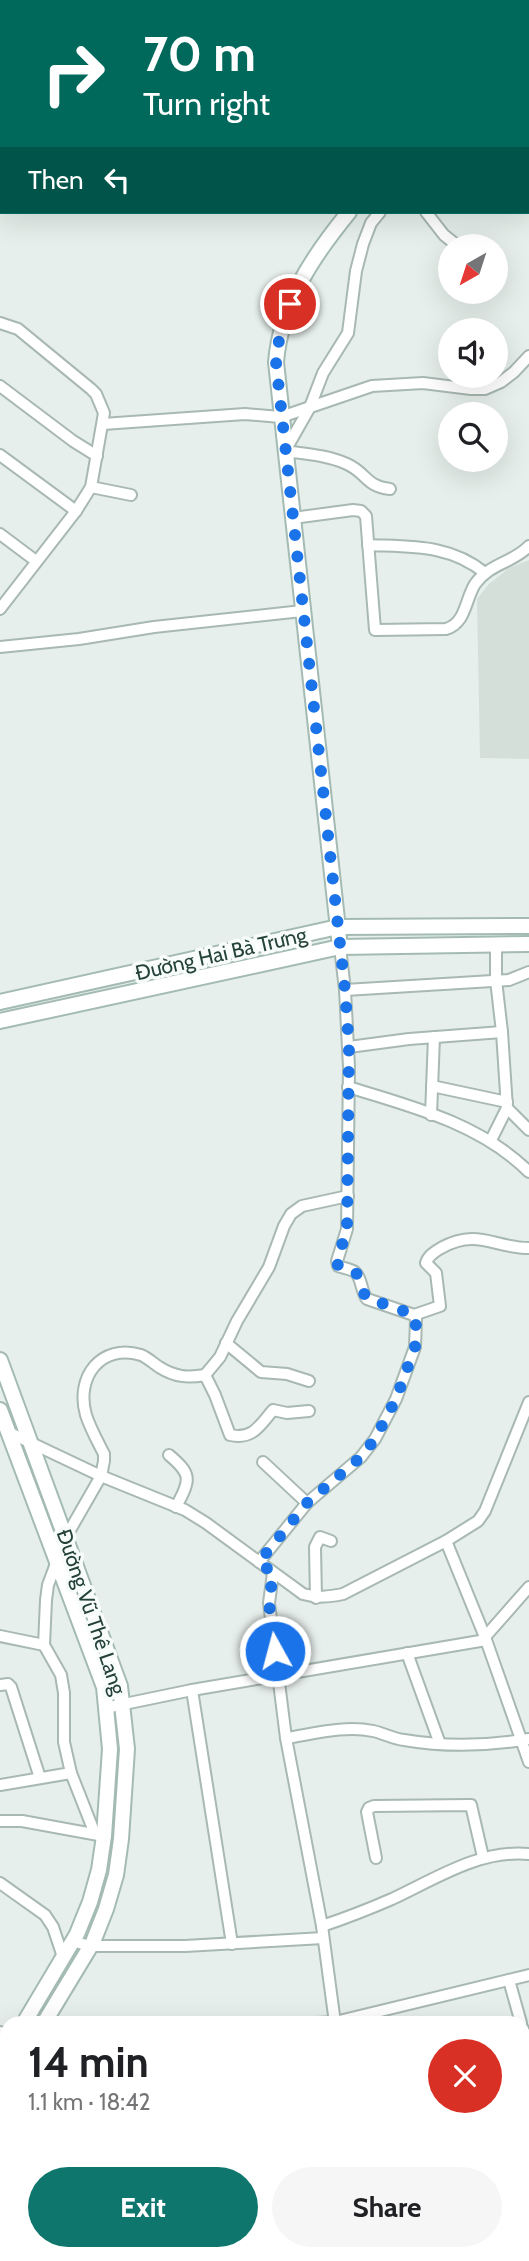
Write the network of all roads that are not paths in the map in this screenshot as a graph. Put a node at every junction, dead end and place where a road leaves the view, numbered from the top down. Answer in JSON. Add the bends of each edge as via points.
{"nodes":[{"id":1,"x":348,"y":214,"type":"edge"},
{"id":2,"x":379,"y":214,"type":"edge"},
{"id":3,"x":428,"y":214,"type":"edge"},
{"id":4,"x":442,"y":234,"type":"edge"},
{"id":5,"x":0,"y":323,"type":"edge"},
{"id":6,"x":529,"y":356,"type":"edge"},
{"id":7,"x":0,"y":386,"type":"edge"},
{"id":8,"x":310,"y":407,"type":"junction"},
{"id":9,"x":281,"y":417,"type":"junction"},
{"id":10,"x":103,"y":424,"type":"junction"},
{"id":11,"x":285,"y":451,"type":"junction"},
{"id":12,"x":0,"y":455,"type":"edge"},
{"id":13,"x":97,"y":456,"type":"junction"},
{"id":14,"x":91,"y":487,"type":"junction"},
{"id":15,"x":390,"y":489,"type":"dead end"},
{"id":16,"x":131,"y":495,"type":"dead end"},
{"id":17,"x":76,"y":511,"type":"junction"},
{"id":18,"x":293,"y":518,"type":"junction"},
{"id":19,"x":0,"y":534,"type":"edge"},
{"id":20,"x":368,"y":545,"type":"junction"},
{"id":21,"x":529,"y":547,"type":"edge"},
{"id":22,"x":36,"y":561,"type":"junction"},
{"id":23,"x":485,"y":573,"type":"junction"},
{"id":24,"x":0,"y":607,"type":"edge"},
{"id":25,"x":302,"y":611,"type":"junction"},
{"id":26,"x":0,"y":647,"type":"edge"},
{"id":27,"x":529,"y":926,"type":"edge"},
{"id":28,"x":338,"y":927,"type":"junction"},
{"id":29,"x":496,"y":944,"type":"junction"},
{"id":30,"x":529,"y":944,"type":"edge"},
{"id":31,"x":340,"y":947,"type":"junction"},
{"id":32,"x":529,"y":971,"type":"edge"},
{"id":33,"x":496,"y":980,"type":"junction"},
{"id":34,"x":345,"y":990,"type":"junction"},
{"id":35,"x":0,"y":1002,"type":"edge"},
{"id":36,"x":0,"y":1021,"type":"edge"},
{"id":37,"x":502,"y":1032,"type":"junction"},
{"id":38,"x":434,"y":1037,"type":"junction"},
{"id":39,"x":349,"y":1047,"type":"junction"},
{"id":40,"x":432,"y":1086,"type":"junction"},
{"id":41,"x":348,"y":1087,"type":"junction"},
{"id":42,"x":507,"y":1105,"type":"junction"},
{"id":43,"x":431,"y":1115,"type":"junction"},
{"id":44,"x":529,"y":1130,"type":"edge"},
{"id":45,"x":491,"y":1140,"type":"junction"},
{"id":46,"x":529,"y":1172,"type":"edge"},
{"id":47,"x":348,"y":1196,"type":"junction"},
{"id":48,"x":529,"y":1248,"type":"edge"},
{"id":49,"x":414,"y":1315,"type":"junction"},
{"id":50,"x":226,"y":1343,"type":"junction"},
{"id":51,"x":0,"y":1360,"type":"edge"},
{"id":52,"x":205,"y":1375,"type":"junction"},
{"id":53,"x":309,"y":1381,"type":"dead end"},
{"id":54,"x":529,"y":1402,"type":"edge"},
{"id":55,"x":0,"y":1410,"type":"edge"},
{"id":56,"x":309,"y":1410,"type":"dead end"},
{"id":57,"x":4,"y":1430,"type":"edge"},
{"id":58,"x":31,"y":1443,"type":"junction"},
{"id":59,"x":169,"y":1455,"type":"dead end"},
{"id":60,"x":263,"y":1462,"type":"dead end"},
{"id":61,"x":101,"y":1476,"type":"junction"},
{"id":62,"x":307,"y":1503,"type":"junction"},
{"id":63,"x":176,"y":1507,"type":"junction"},
{"id":64,"x":66,"y":1537,"type":"junction"},
{"id":65,"x":331,"y":1541,"type":"dead end"},
{"id":66,"x":446,"y":1541,"type":"junction"},
{"id":67,"x":57,"y":1562,"type":"junction"},
{"id":68,"x":259,"y":1562,"type":"junction"},
{"id":69,"x":273,"y":1573,"type":"junction"},
{"id":70,"x":529,"y":1587,"type":"edge"},
{"id":71,"x":316,"y":1598,"type":"junction"},
{"id":72,"x":0,"y":1636,"type":"edge"},
{"id":73,"x":486,"y":1639,"type":"junction"},
{"id":74,"x":44,"y":1645,"type":"junction"},
{"id":75,"x":407,"y":1653,"type":"junction"},
{"id":76,"x":278,"y":1675,"type":"junction"},
{"id":77,"x":0,"y":1685,"type":"edge"},
{"id":78,"x":192,"y":1690,"type":"junction"},
{"id":79,"x":123,"y":1705,"type":"junction"},
{"id":80,"x":105,"y":1708,"type":"junction"},
{"id":81,"x":286,"y":1738,"type":"junction"},
{"id":82,"x":525,"y":1740,"type":"edge"},
{"id":83,"x":440,"y":1744,"type":"junction"},
{"id":84,"x":529,"y":1762,"type":"edge"},
{"id":85,"x":71,"y":1773,"type":"junction"},
{"id":86,"x":40,"y":1778,"type":"junction"},
{"id":87,"x":0,"y":1785,"type":"edge"},
{"id":88,"x":0,"y":1821,"type":"edge"},
{"id":89,"x":99,"y":1835,"type":"junction"},
{"id":90,"x":529,"y":1854,"type":"edge"},
{"id":91,"x":482,"y":1857,"type":"junction"},
{"id":92,"x":376,"y":1858,"type":"dead end"},
{"id":93,"x":0,"y":1883,"type":"edge"},
{"id":94,"x":322,"y":1926,"type":"junction"},
{"id":95,"x":323,"y":1938,"type":"junction"},
{"id":96,"x":72,"y":1941,"type":"junction"},
{"id":97,"x":232,"y":1944,"type":"junction"},
{"id":98,"x":90,"y":1946,"type":"junction"},
{"id":99,"x":63,"y":1957,"type":"junction"},
{"id":100,"x":529,"y":1975,"type":"edge"},
{"id":101,"x":509,"y":1980,"type":"junction"},
{"id":102,"x":28,"y":2016,"type":"edge"},
{"id":103,"x":48,"y":2016,"type":"edge"},
{"id":104,"x":334,"y":2016,"type":"edge"},
{"id":105,"x":360,"y":2016,"type":"edge"},
{"id":106,"x":520,"y":2016,"type":"edge"}],
"edges":[{"from":1,"to":9,"type":"street","via":[[309,266],[284,318],[276,362]]},
{"from":2,"to":8,"type":"street","via":[[356,271],[348,332],[323,373]]},
{"from":3,"to":4,"type":"street"},
{"from":5,"to":10,"type":"street","via":[[18,329],[96,394]]},
{"from":6,"to":8,"type":"street","via":[[514,373],[485,388],[423,383],[372,386]]},
{"from":7,"to":13,"type":"street"},
{"from":8,"to":9,"type":"street"},
{"from":8,"to":11,"type":"street"},
{"from":9,"to":10,"type":"street","via":[[245,414]]},
{"from":9,"to":11,"type":"street"},
{"from":10,"to":13,"type":"street"},
{"from":11,"to":15,"type":"street","via":[[348,464],[372,485]]},
{"from":11,"to":18,"type":"street"},
{"from":12,"to":17,"type":"street"},
{"from":13,"to":14,"type":"street"},
{"from":14,"to":16,"type":"street"},
{"from":14,"to":17,"type":"street"},
{"from":17,"to":22,"type":"street"},
{"from":18,"to":20,"type":"street","via":[[361,511],[366,516]]},
{"from":18,"to":25,"type":"street"},
{"from":19,"to":22,"type":"street"},
{"from":20,"to":23,"type":"street","via":[[451,553]]},
{"from":20,"to":23,"type":"street","via":[[375,630],[454,627]]},
{"from":21,"to":23,"type":"street"},
{"from":22,"to":24,"type":"street"},
{"from":25,"to":26,"type":"street"},
{"from":25,"to":28,"type":"street"},
{"from":27,"to":28,"type":"street","name":"Đường Hai Bà Trưng"},
{"from":28,"to":31,"type":"street"},
{"from":28,"to":35,"type":"street","name":"Đường Hai Bà Trưng"},
{"from":29,"to":30,"type":"street","name":"Đường Hai Bà Trưng"},
{"from":29,"to":31,"type":"street","name":"Đường Hai Bà Trưng"},
{"from":29,"to":33,"type":"street"},
{"from":31,"to":34,"type":"street"},
{"from":31,"to":36,"type":"street","name":"Đường Hai Bà Trưng"},
{"from":32,"to":33,"type":"street"},
{"from":33,"to":34,"type":"street"},
{"from":33,"to":37,"type":"street"},
{"from":34,"to":39,"type":"street"},
{"from":37,"to":38,"type":"street"},
{"from":37,"to":42,"type":"street"},
{"from":38,"to":39,"type":"street"},
{"from":38,"to":40,"type":"street"},
{"from":39,"to":41,"type":"street"},
{"from":40,"to":42,"type":"street"},
{"from":40,"to":43,"type":"street"},
{"from":41,"to":43,"type":"street"},
{"from":41,"to":47,"type":"street"},
{"from":42,"to":44,"type":"street"},
{"from":42,"to":45,"type":"street"},
{"from":43,"to":45,"type":"street"},
{"from":45,"to":46,"type":"street"},
{"from":47,"to":49,"type":"street","via":[[347,1229],[338,1266],[358,1275],[367,1298]]},
{"from":47,"to":50,"type":"street","via":[[302,1206],[291,1214],[269,1267]]},
{"from":48,"to":49,"type":"street","via":[[477,1238],[458,1241],[430,1255],[426,1263],[436,1273],[440,1306]]},
{"from":49,"to":62,"type":"street","via":[[415,1347],[375,1439],[361,1457]]},
{"from":50,"to":52,"type":"street"},
{"from":50,"to":53,"type":"street","via":[[261,1372]]},
{"from":51,"to":58,"type":"street","name":"Đường Vũ Thê Lang"},
{"from":52,"to":56,"type":"street","via":[[230,1435],[256,1432],[273,1410]]},
{"from":52,"to":61,"type":"street","via":[[171,1375],[144,1356],[125,1352],[104,1357],[89,1371],[86,1414],[104,1454]]},
{"from":54,"to":66,"type":"street","via":[[485,1511],[478,1521]]},
{"from":55,"to":57,"type":"street","name":"Đường Vũ Thê Lang"},
{"from":57,"to":58,"type":"street"},
{"from":57,"to":67,"type":"street","name":"Đường Vũ Thê Lang"},
{"from":58,"to":61,"type":"street"},
{"from":58,"to":64,"type":"street","name":"Đường Vũ Thê Lang"},
{"from":59,"to":63,"type":"street","via":[[188,1475]]},
{"from":60,"to":62,"type":"street"},
{"from":61,"to":63,"type":"street"},
{"from":61,"to":64,"type":"street"},
{"from":62,"to":68,"type":"street"},
{"from":63,"to":68,"type":"street","via":[[206,1522]]},
{"from":64,"to":67,"type":"street"},
{"from":64,"to":79,"type":"street","name":"Đường Vũ Thê Lang"},
{"from":65,"to":71,"type":"street","via":[[320,1537],[315,1546]]},
{"from":66,"to":71,"type":"street","via":[[343,1594]]},
{"from":66,"to":73,"type":"street"},
{"from":67,"to":74,"type":"street","via":[[48,1585]]},
{"from":67,"to":80,"type":"street","name":"Đường Vũ Thê Lang","via":[[104,1687]]},
{"from":68,"to":69,"type":"street"},
{"from":69,"to":71,"type":"street"},
{"from":69,"to":76,"type":"street","via":[[269,1603]]},
{"from":70,"to":73,"type":"street"},
{"from":72,"to":74,"type":"street"},
{"from":73,"to":75,"type":"street"},
{"from":73,"to":82,"type":"street"},
{"from":74,"to":85,"type":"street","via":[[61,1675],[64,1742]]},
{"from":75,"to":76,"type":"street"},
{"from":75,"to":83,"type":"street"},
{"from":76,"to":78,"type":"street"},
{"from":76,"to":81,"type":"street"},
{"from":77,"to":86,"type":"street","via":[[11,1687]]},
{"from":78,"to":79,"type":"street"},
{"from":78,"to":97,"type":"street"},
{"from":79,"to":80,"type":"street"},
{"from":79,"to":98,"type":"street","name":"Đường Vũ Thê Lang","via":[[127,1749],[121,1839],[110,1897]]},
{"from":80,"to":89,"type":"street","name":"Đường Vũ Thê Lang","via":[[110,1749]]},
{"from":81,"to":83,"type":"street","via":[[373,1731],[399,1740]]},
{"from":81,"to":94,"type":"street"},
{"from":82,"to":83,"type":"street"},
{"from":82,"to":84,"type":"street"},
{"from":85,"to":86,"type":"street"},
{"from":85,"to":89,"type":"street"},
{"from":86,"to":87,"type":"street"},
{"from":88,"to":89,"type":"street"},
{"from":89,"to":96,"type":"street","name":"Đường Vũ Thê Lang","via":[[99,1870]]},
{"from":90,"to":91,"type":"street"},
{"from":91,"to":92,"type":"street","via":[[471,1805],[369,1808]]},
{"from":91,"to":94,"type":"street"},
{"from":93,"to":99,"type":"street","via":[[45,1915]]},
{"from":94,"to":95,"type":"street"},
{"from":95,"to":97,"type":"street"},
{"from":95,"to":104,"type":"street"},
{"from":96,"to":98,"type":"street"},
{"from":96,"to":99,"type":"street","name":"Đường Vũ Thê Lang"},
{"from":97,"to":98,"type":"street"},
{"from":98,"to":103,"type":"street","name":"Đường Vũ Thê Lang"},
{"from":99,"to":102,"type":"street","name":"Đường Vũ Thê Lang"},
{"from":100,"to":101,"type":"street"},
{"from":101,"to":105,"type":"street"},
{"from":101,"to":106,"type":"street"}]}
